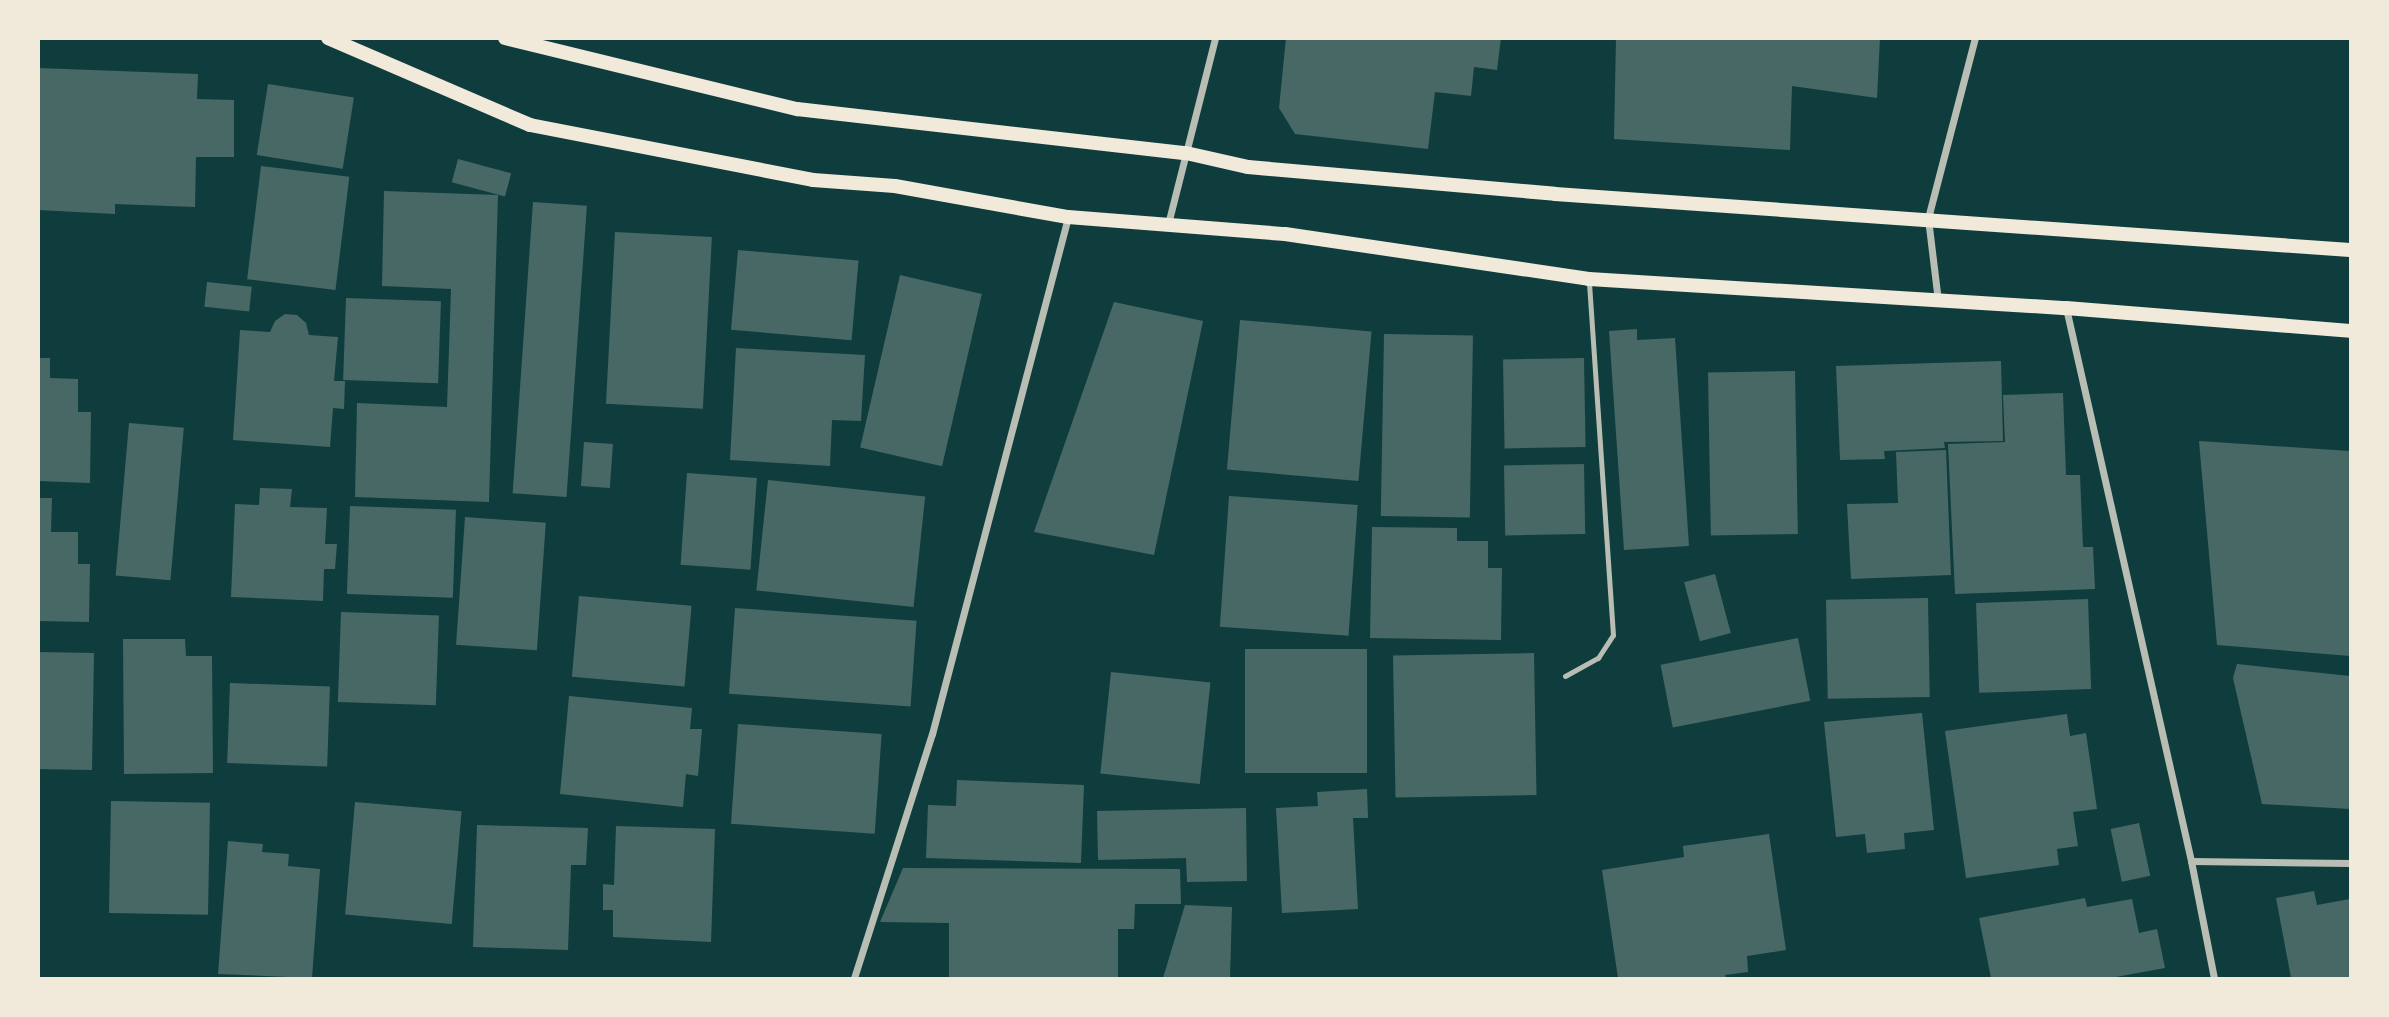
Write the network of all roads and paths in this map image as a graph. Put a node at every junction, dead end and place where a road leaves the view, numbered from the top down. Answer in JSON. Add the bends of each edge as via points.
{"nodes":[{"id":1,"x":328,"y":38,"type":"edge"},
{"id":2,"x":505,"y":38,"type":"edge"},
{"id":3,"x":1215,"y":38,"type":"edge"},
{"id":4,"x":1975,"y":38,"type":"edge"},
{"id":5,"x":1185,"y":153,"type":"junction"},
{"id":6,"x":1068,"y":217,"type":"junction"},
{"id":7,"x":1928,"y":218,"type":"junction"},
{"id":8,"x":1168,"y":225,"type":"junction"},
{"id":9,"x":2350,"y":250,"type":"edge"},
{"id":10,"x":1589,"y":279,"type":"junction"},
{"id":11,"x":1938,"y":301,"type":"junction"},
{"id":12,"x":2066,"y":308,"type":"junction"},
{"id":13,"x":2350,"y":331,"type":"edge"},
{"id":14,"x":1565,"y":676,"type":"dead end"},
{"id":15,"x":2192,"y":861,"type":"junction"},
{"id":16,"x":2350,"y":863,"type":"edge"},
{"id":17,"x":853,"y":978,"type":"edge"},
{"id":18,"x":2214,"y":978,"type":"edge"}],
"edges":[{"from":1,"to":6,"type":"main road","via":[[530,125],[813,180],[895,186]]},
{"from":2,"to":5,"type":"main road","via":[[797,110]]},
{"from":3,"to":5,"type":"street"},
{"from":4,"to":7,"type":"street"},
{"from":5,"to":7,"type":"main road","via":[[1248,167],[1542,193]]},
{"from":5,"to":8,"type":"street"},
{"from":6,"to":8,"type":"main road"},
{"from":6,"to":17,"type":"street","via":[[932,734]]},
{"from":7,"to":9,"type":"main road"},
{"from":7,"to":11,"type":"street"},
{"from":8,"to":10,"type":"main road","via":[[1285,234]]},
{"from":10,"to":11,"type":"main road"},
{"from":10,"to":14,"type":"lane","via":[[1613,635],[1598,658]]},
{"from":11,"to":12,"type":"main road"},
{"from":12,"to":13,"type":"main road"},
{"from":12,"to":15,"type":"street"},
{"from":15,"to":16,"type":"street"},
{"from":15,"to":18,"type":"street"}]}
